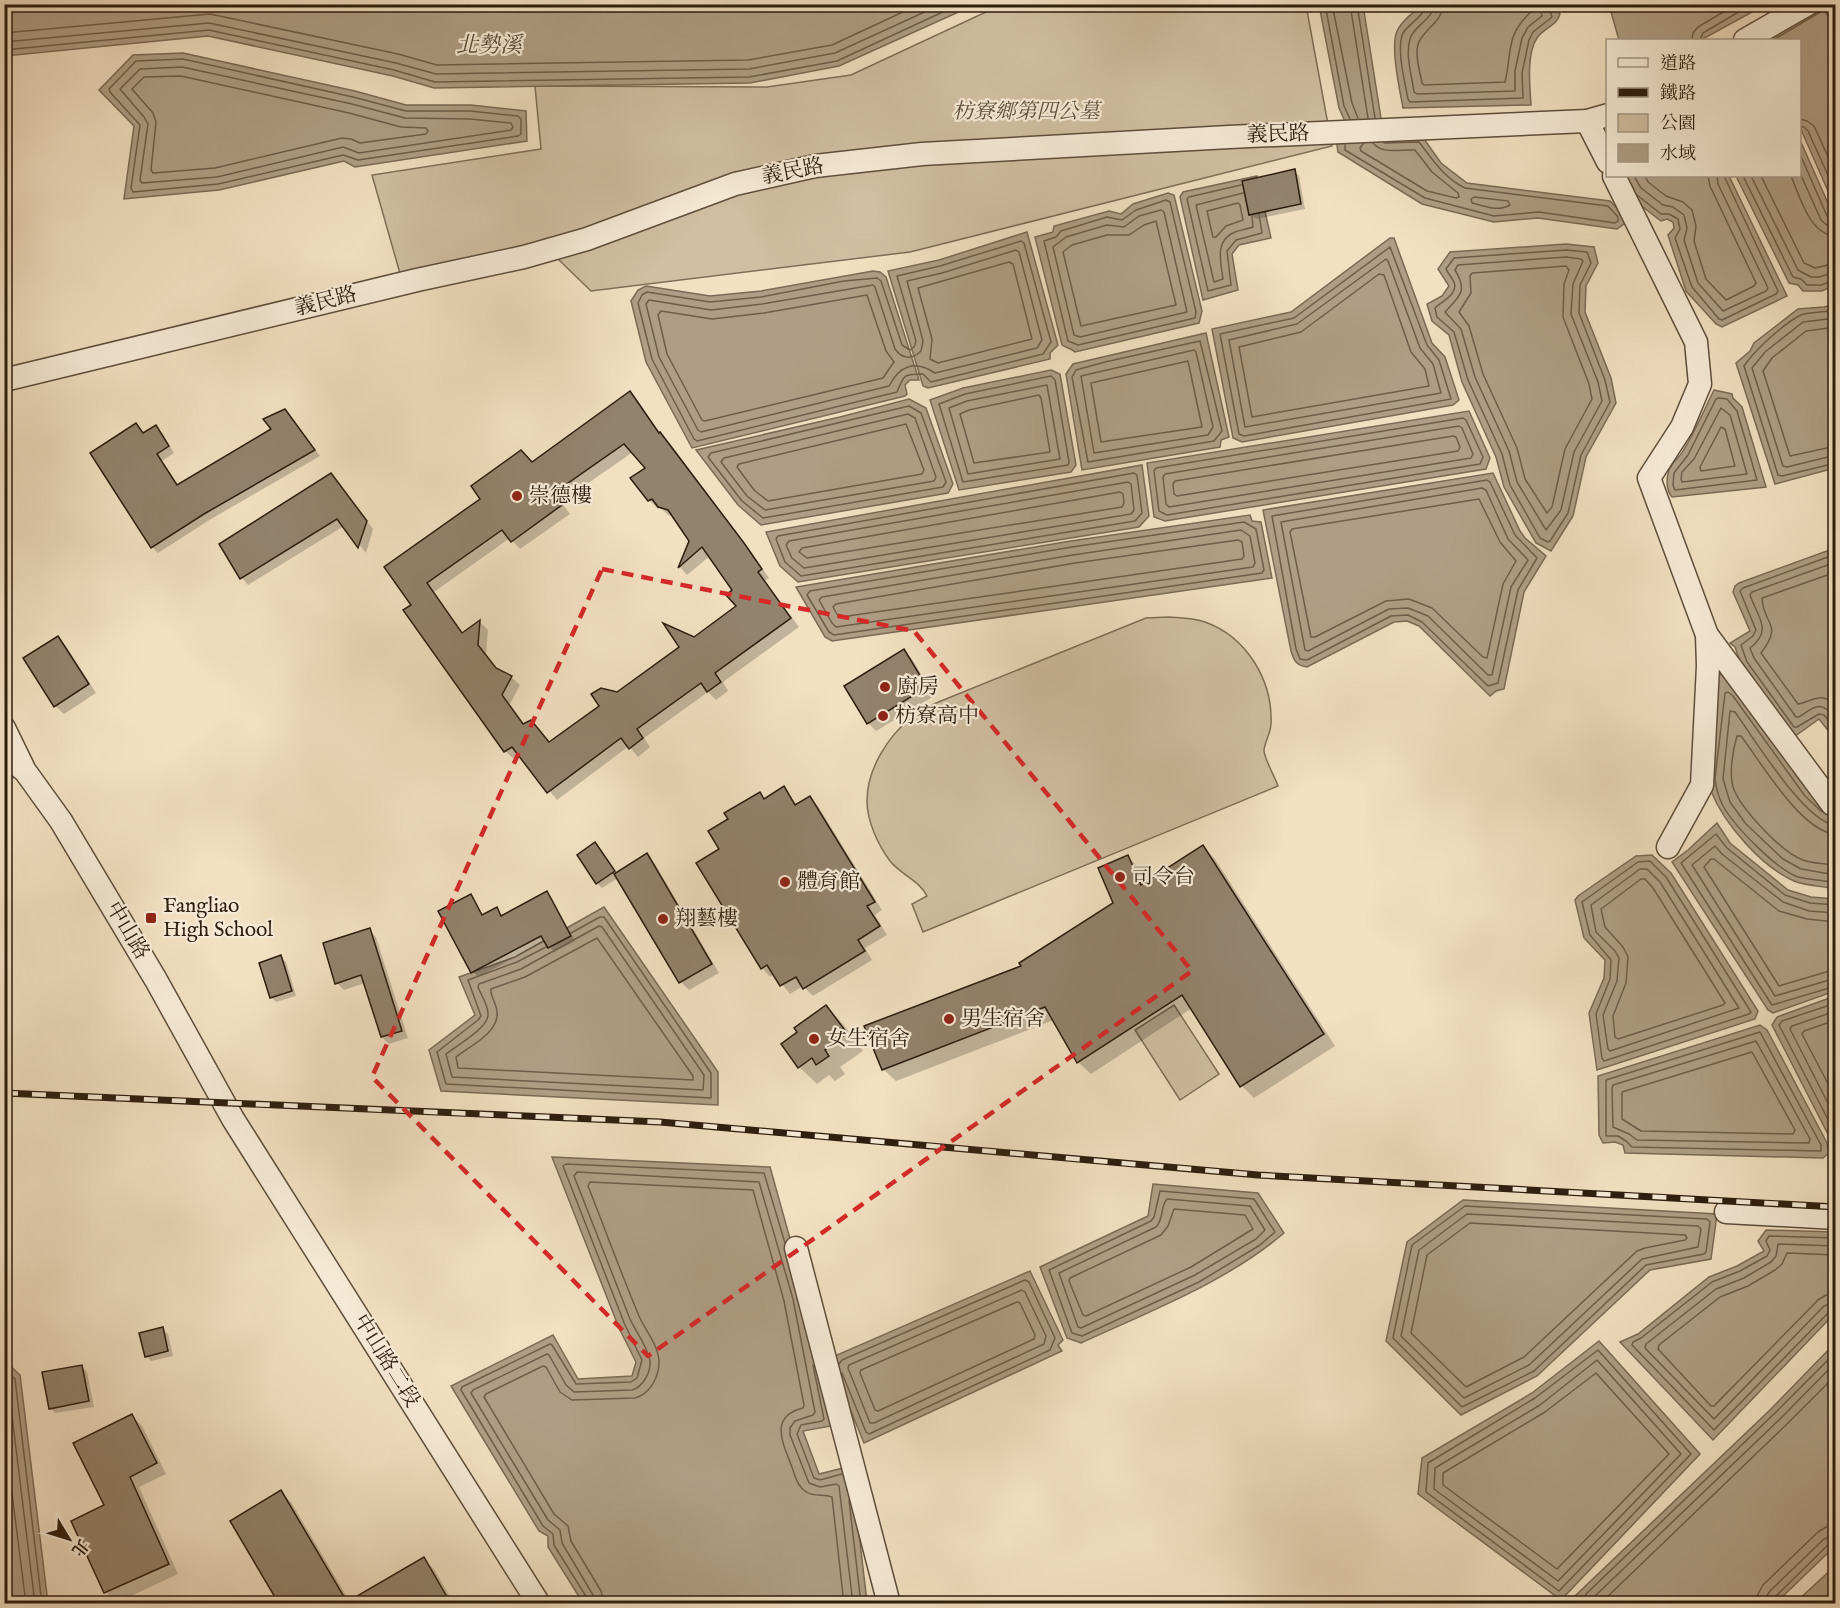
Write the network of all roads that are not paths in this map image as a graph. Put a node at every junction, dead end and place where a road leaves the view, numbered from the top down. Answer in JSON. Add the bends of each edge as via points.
{"nodes":[{"id":1,"x":1808,"y":4,"type":"edge"},
{"id":2,"x":1747,"y":39,"type":"edge"},
{"id":3,"x":1597,"y":118,"type":"edge"},
{"id":4,"x":1606,"y":154,"type":"edge"},
{"id":5,"x":1614,"y":177,"type":"edge"},
{"id":6,"x":4,"y":380,"type":"edge"},
{"id":7,"x":1707,"y":635,"type":"junction"},
{"id":8,"x":4,"y":728,"type":"edge"},
{"id":9,"x":4,"y":755,"type":"edge"},
{"id":10,"x":26,"y":771,"type":"junction"},
{"id":11,"x":1836,"y":804,"type":"edge"},
{"id":12,"x":1668,"y":847,"type":"dead end"},
{"id":13,"x":233,"y":1119,"type":"joint"},
{"id":14,"x":1726,"y":1212,"type":"dead end"},
{"id":15,"x":1836,"y":1218,"type":"edge"},
{"id":16,"x":796,"y":1248,"type":"dead end"},
{"id":17,"x":539,"y":1604,"type":"edge"},
{"id":18,"x":889,"y":1604,"type":"edge"}],
"edges":[{"from":1,"to":2,"type":"street"},
{"from":3,"to":4,"type":"street"},
{"from":3,"to":6,"type":"street","name":"義民路","via":[[922,154],[815,166],[735,184],[587,239],[524,256]]},
{"from":5,"to":7,"type":"street","via":[[1696,342],[1700,384],[1682,427],[1648,478]]},
{"from":7,"to":11,"type":"street","via":[[1832,804]]},
{"from":7,"to":12,"type":"street","via":[[1702,784]]},
{"from":8,"to":10,"type":"street"},
{"from":9,"to":10,"type":"street","name":"中山路"},
{"from":10,"to":13,"type":"street","name":"中山路","via":[[61,821],[156,980]]},
{"from":13,"to":17,"type":"street","name":"中山路二段"},
{"from":14,"to":15,"type":"street"},
{"from":16,"to":18,"type":"street"}]}
